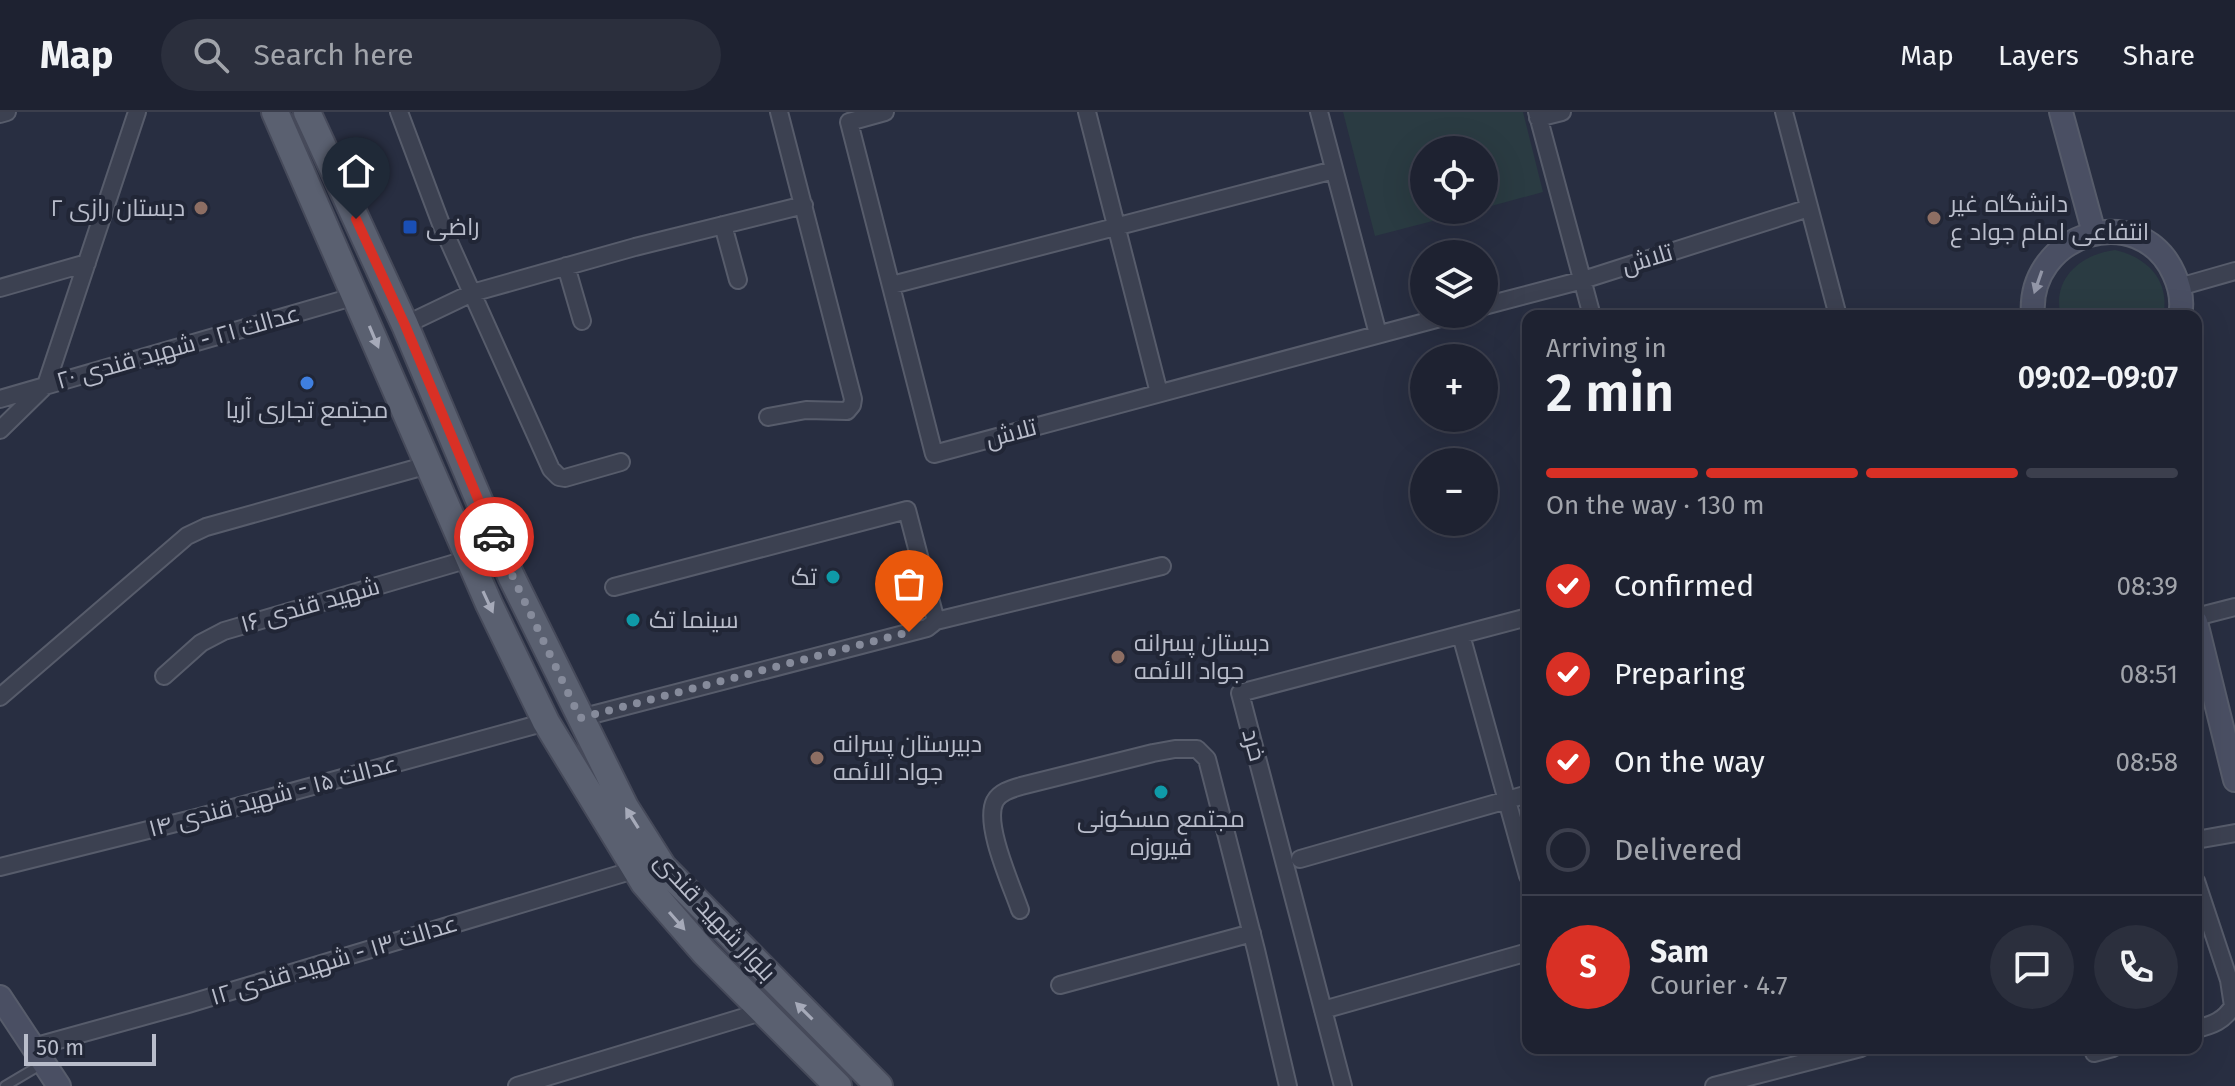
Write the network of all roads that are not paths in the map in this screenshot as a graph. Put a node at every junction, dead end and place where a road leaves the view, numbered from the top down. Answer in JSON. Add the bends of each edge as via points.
{"nodes":[{"id":1,"x":7,"y":112,"type":"edge"},
{"id":2,"x":137,"y":112,"type":"edge"},
{"id":3,"x":275,"y":112,"type":"edge"},
{"id":4,"x":307,"y":112,"type":"edge"},
{"id":5,"x":399,"y":112,"type":"edge"},
{"id":6,"x":779,"y":112,"type":"edge"},
{"id":7,"x":885,"y":112,"type":"edge"},
{"id":8,"x":1087,"y":112,"type":"edge"},
{"id":9,"x":1319,"y":112,"type":"edge"},
{"id":10,"x":1562,"y":112,"type":"edge"},
{"id":11,"x":1784,"y":112,"type":"edge"},
{"id":12,"x":2061,"y":112,"type":"edge"},
{"id":13,"x":0,"y":114,"type":"edge"},
{"id":14,"x":1538,"y":115,"type":"edge"},
{"id":15,"x":1334,"y":170,"type":"junction"},
{"id":16,"x":804,"y":205,"type":"junction"},
{"id":17,"x":1809,"y":208,"type":"junction"},
{"id":18,"x":723,"y":225,"type":"junction"},
{"id":19,"x":1117,"y":228,"type":"junction"},
{"id":20,"x":2094,"y":233,"type":"junction"},
{"id":21,"x":87,"y":263,"type":"junction"},
{"id":22,"x":566,"y":266,"type":"junction"},
{"id":23,"x":2235,"y":271,"type":"edge"},
{"id":24,"x":738,"y":280,"type":"dead end"},
{"id":25,"x":1583,"y":280,"type":"junction"},
{"id":26,"x":892,"y":285,"type":"junction"},
{"id":27,"x":2179,"y":287,"type":"junction"},
{"id":28,"x":0,"y":288,"type":"edge"},
{"id":29,"x":472,"y":293,"type":"junction"},
{"id":30,"x":356,"y":296,"type":"junction"},
{"id":31,"x":1498,"y":302,"type":"edge"},
{"id":32,"x":1590,"y":310,"type":"edge"},
{"id":33,"x":1836,"y":310,"type":"edge"},
{"id":34,"x":2033,"y":310,"type":"edge"},
{"id":35,"x":2180,"y":310,"type":"edge"},
{"id":36,"x":582,"y":321,"type":"dead end"},
{"id":37,"x":405,"y":325,"type":"junction"},
{"id":38,"x":1410,"y":326,"type":"edge"},
{"id":39,"x":1378,"y":334,"type":"junction"},
{"id":40,"x":46,"y":385,"type":"junction"},
{"id":41,"x":1159,"y":393,"type":"junction"},
{"id":42,"x":0,"y":399,"type":"edge"},
{"id":43,"x":768,"y":417,"type":"dead end"},
{"id":44,"x":0,"y":430,"type":"edge"},
{"id":45,"x":621,"y":462,"type":"dead end"},
{"id":46,"x":428,"y":465,"type":"junction"},
{"id":47,"x":469,"y":559,"type":"junction"},
{"id":48,"x":1162,"y":566,"type":"dead end"},
{"id":49,"x":614,"y":587,"type":"dead end"},
{"id":50,"x":2235,"y":607,"type":"edge"},
{"id":51,"x":2202,"y":618,"type":"edge"},
{"id":52,"x":1522,"y":619,"type":"edge"},
{"id":53,"x":936,"y":621,"type":"junction"},
{"id":54,"x":1461,"y":635,"type":"junction"},
{"id":55,"x":2202,"y":645,"type":"edge"},
{"id":56,"x":164,"y":676,"type":"dead end"},
{"id":57,"x":0,"y":697,"type":"edge"},
{"id":58,"x":580,"y":718,"type":"junction"},
{"id":59,"x":546,"y":722,"type":"junction"},
{"id":60,"x":2235,"y":780,"type":"edge"},
{"id":61,"x":1522,"y":796,"type":"edge"},
{"id":62,"x":1507,"y":800,"type":"junction"},
{"id":63,"x":2235,"y":833,"type":"edge"},
{"id":64,"x":2202,"y":839,"type":"edge"},
{"id":65,"x":1522,"y":854,"type":"edge"},
{"id":66,"x":1300,"y":859,"type":"dead end"},
{"id":67,"x":0,"y":867,"type":"edge"},
{"id":68,"x":634,"y":870,"type":"junction"},
{"id":69,"x":2202,"y":899,"type":"edge"},
{"id":70,"x":1020,"y":910,"type":"dead end"},
{"id":71,"x":1252,"y":933,"type":"junction"},
{"id":72,"x":1522,"y":954,"type":"edge"},
{"id":73,"x":1060,"y":985,"type":"dead end"},
{"id":74,"x":0,"y":997,"type":"edge"},
{"id":75,"x":1323,"y":1010,"type":"junction"},
{"id":76,"x":761,"y":1012,"type":"junction"},
{"id":77,"x":2202,"y":1027,"type":"edge"},
{"id":78,"x":832,"y":1039,"type":"junction"},
{"id":79,"x":1838,"y":1054,"type":"edge"},
{"id":80,"x":38,"y":1055,"type":"junction"},
{"id":81,"x":810,"y":1059,"type":"junction"},
{"id":82,"x":865,"y":1082,"type":"edge"},
{"id":83,"x":5,"y":1086,"type":"edge"},
{"id":84,"x":59,"y":1086,"type":"edge"},
{"id":85,"x":517,"y":1086,"type":"edge"},
{"id":86,"x":838,"y":1086,"type":"edge"},
{"id":87,"x":1288,"y":1086,"type":"edge"},
{"id":88,"x":1343,"y":1086,"type":"edge"},
{"id":89,"x":1714,"y":1086,"type":"edge"}],
"edges":[{"from":1,"to":13,"type":"street"},
{"from":2,"to":21,"type":"street"},
{"from":3,"to":30,"type":"main road","name":"بلوار شهید قندی"},
{"from":4,"to":37,"type":"main road","name":"بلوار شهید قندی"},
{"from":5,"to":29,"type":"street"},
{"from":6,"to":16,"type":"street"},
{"from":7,"to":26,"type":"street","name":"تلاش","via":[[849,122]]},
{"from":8,"to":19,"type":"street"},
{"from":9,"to":15,"type":"street"},
{"from":10,"to":14,"type":"street"},
{"from":11,"to":17,"type":"street"},
{"from":12,"to":20,"type":"street"},
{"from":14,"to":25,"type":"street"},
{"from":15,"to":19,"type":"street"},
{"from":15,"to":39,"type":"street"},
{"from":16,"to":18,"type":"street"},
{"from":16,"to":43,"type":"street","via":[[853,391],[852,405],[843,411]]},
{"from":17,"to":25,"type":"street","name":"تلاش"},
{"from":17,"to":33,"type":"street"},
{"from":18,"to":22,"type":"street"},
{"from":18,"to":24,"type":"street"},
{"from":19,"to":26,"type":"street"},
{"from":19,"to":41,"type":"street"},
{"from":20,"to":27,"type":"street","via":[[2116,232],[2147,244],[2170,267]]},
{"from":20,"to":34,"type":"street","one_way":true,"via":[[2073,240],[2041,270]]},
{"from":21,"to":28,"type":"street"},
{"from":21,"to":40,"type":"street"},
{"from":22,"to":29,"type":"street"},
{"from":22,"to":36,"type":"street"},
{"from":23,"to":27,"type":"street"},
{"from":25,"to":31,"type":"street","name":"تلاش"},
{"from":25,"to":32,"type":"street"},
{"from":26,"to":41,"type":"street","name":"تلاش","via":[[934,454]]},
{"from":27,"to":35,"type":"street"},
{"from":29,"to":37,"type":"street"},
{"from":29,"to":45,"type":"street","via":[[551,469],[565,478]]},
{"from":30,"to":40,"type":"street","name":"عدالت ۲۱ - شهید قندی ۲۰"},
{"from":30,"to":46,"type":"main road","name":"بلوار شهید قندی","one_way":true},
{"from":37,"to":58,"type":"main road","name":"بلوار شهید قندی","via":[[511,576]]},
{"from":38,"to":39,"type":"street","name":"تلاش"},
{"from":39,"to":41,"type":"street","name":"تلاش"},
{"from":40,"to":42,"type":"street","name":"عدالت ۲۱ - شهید قندی ۲۰"},
{"from":40,"to":44,"type":"street"},
{"from":46,"to":47,"type":"main road","name":"بلوار شهید قندی"},
{"from":46,"to":57,"type":"street","via":[[187,536]]},
{"from":47,"to":56,"type":"street","name":"شهید قندی ۱۶","via":[[224,631],[201,643]]},
{"from":47,"to":59,"type":"main road","name":"بلوار شهید قندی","one_way":true},
{"from":48,"to":53,"type":"street"},
{"from":49,"to":53,"type":"street","via":[[907,510]]},
{"from":50,"to":51,"type":"street"},
{"from":52,"to":54,"type":"street","name":"خرد"},
{"from":53,"to":58,"type":"street","via":[[927,628]]},
{"from":54,"to":62,"type":"street"},
{"from":54,"to":75,"type":"street","name":"خرد","via":[[1240,693]]},
{"from":55,"to":60,"type":"street"},
{"from":78,"to":58,"type":"main road","name":"بلوار شهید قندی","one_way":true,"via":[[663,867]]},
{"from":59,"to":67,"type":"street","name":"عدالت ۱۵ - شهید قندی ۱۴"},
{"from":59,"to":68,"type":"main road","name":"بلوار شهید قندی"},
{"from":61,"to":62,"type":"street"},
{"from":62,"to":65,"type":"street"},
{"from":62,"to":66,"type":"street"},
{"from":63,"to":64,"type":"street"},
{"from":68,"to":76,"type":"main road","name":"بلوار شهید قندی","one_way":true},
{"from":68,"to":80,"type":"street","name":"عدالت ۱۳ - شهید قندی ۱۲","via":[[188,1004]]},
{"from":69,"to":77,"type":"street","via":[[2233,1006],[2218,1022]]},
{"from":70,"to":71,"type":"street","via":[[994,833],[996,799],[1021,786],[1138,756],[1197,749],[1207,759]]},
{"from":71,"to":73,"type":"street"},
{"from":71,"to":87,"type":"street"},
{"from":72,"to":75,"type":"street"},
{"from":74,"to":80,"type":"street"},
{"from":75,"to":88,"type":"street","name":"خرد"},
{"from":76,"to":81,"type":"main road","name":"بلوار شهید قندی"},
{"from":76,"to":85,"type":"street"},
{"from":78,"to":81,"type":"main road","via":[[831,1054]]},
{"from":78,"to":82,"type":"main road","name":"بلوار شهید قندی"},
{"from":79,"to":89,"type":"street"},
{"from":80,"to":83,"type":"lane"},
{"from":80,"to":84,"type":"street"},
{"from":81,"to":86,"type":"main road","name":"بلوار شهید قندی"}]}
